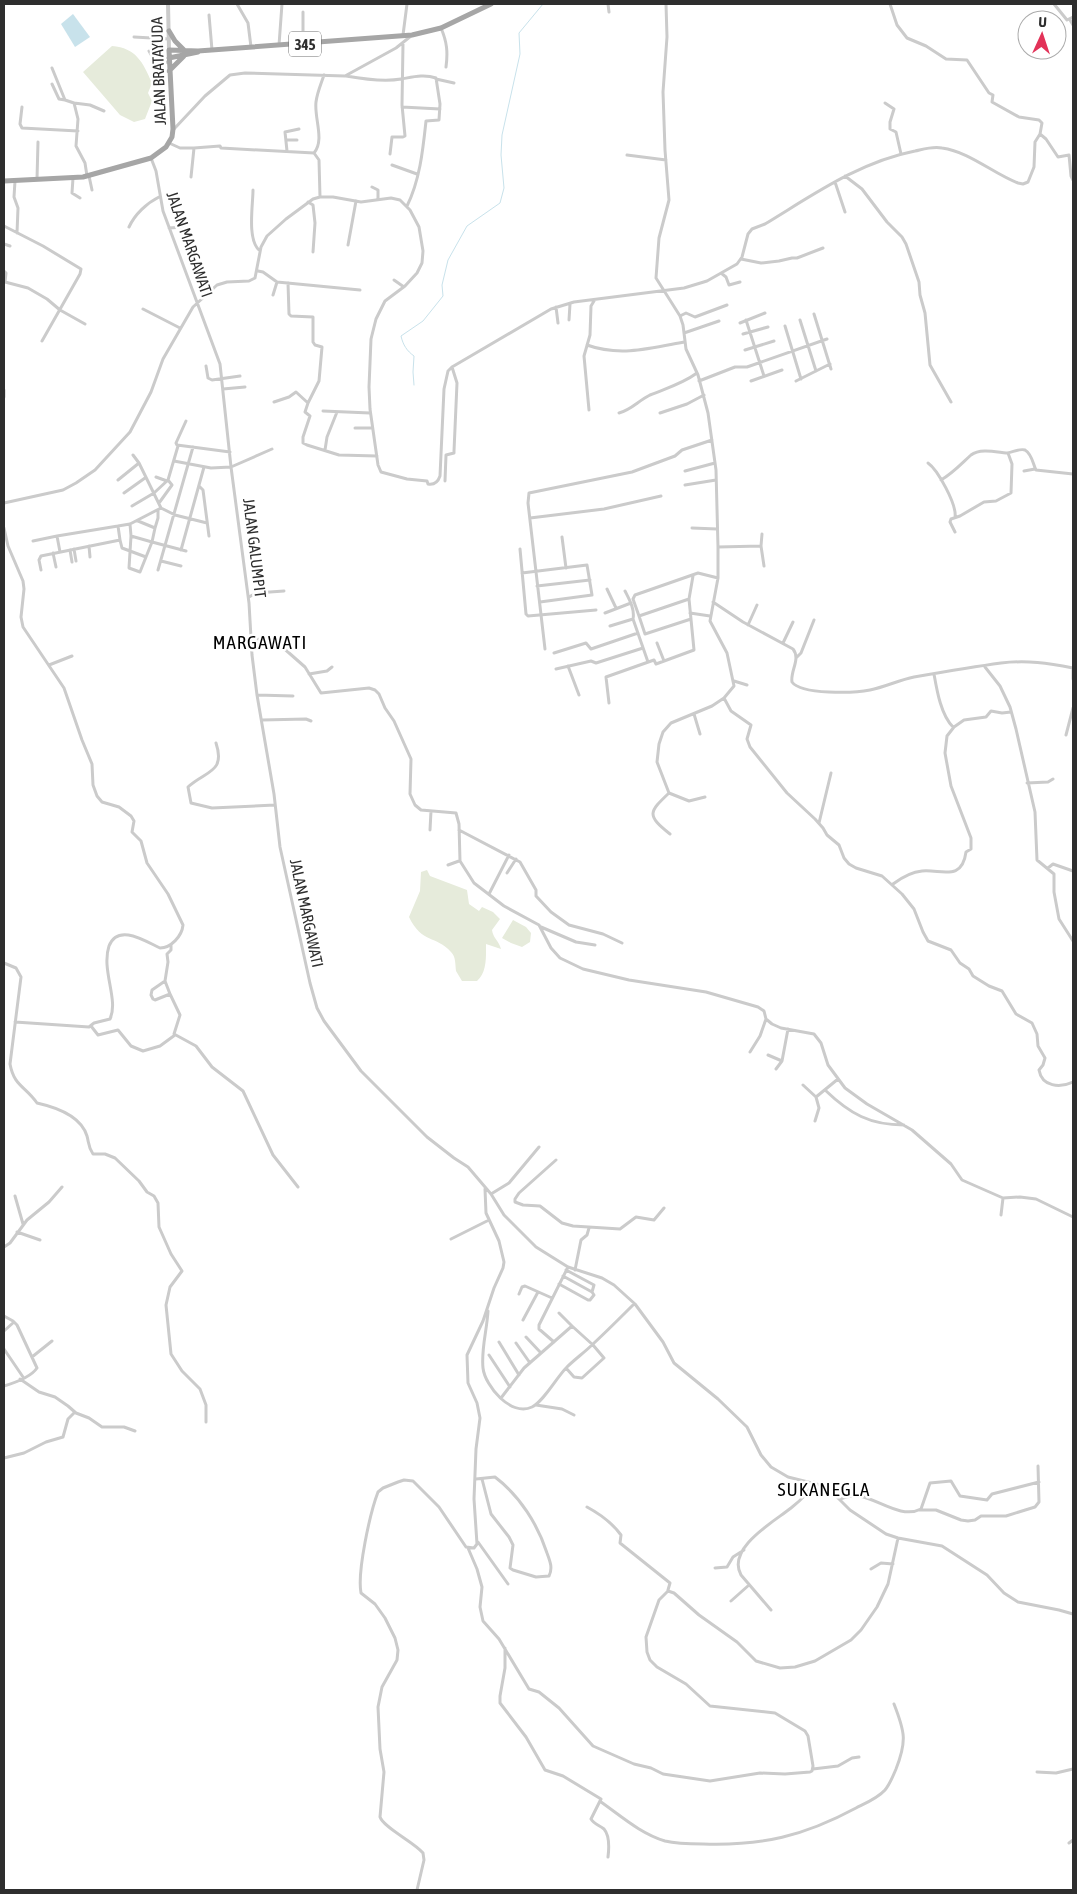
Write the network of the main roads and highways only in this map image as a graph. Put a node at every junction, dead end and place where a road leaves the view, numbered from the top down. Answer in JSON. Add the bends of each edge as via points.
{"nodes":[{"id":1,"x":491,"y":4,"type":"edge"},
{"id":2,"x":169,"y":31,"type":"road end"},
{"id":3,"x":185,"y":52,"type":"junction"},
{"id":4,"x":169,"y":60,"type":"junction"},
{"id":5,"x":169,"y":72,"type":"junction"},
{"id":6,"x":4,"y":181,"type":"edge"}],
"edges":[{"from":1,"to":3,"type":"main road","number":"345","via":[[441,28],[412,35]]},
{"from":2,"to":3,"type":"main road"},
{"from":3,"to":4,"type":"main road","number":"345"},
{"from":3,"to":4,"type":"main road","name":"JALAN BRATAYUDA","number":"345","via":[[169,50]]},
{"from":3,"to":5,"type":"main road"},
{"from":4,"to":5,"type":"main road","name":"JALAN BRATAYUDA"},
{"from":5,"to":6,"type":"main road","name":"JALAN BRATAYUDA","via":[[173,129],[169,143],[151,158],[88,176]]}]}
